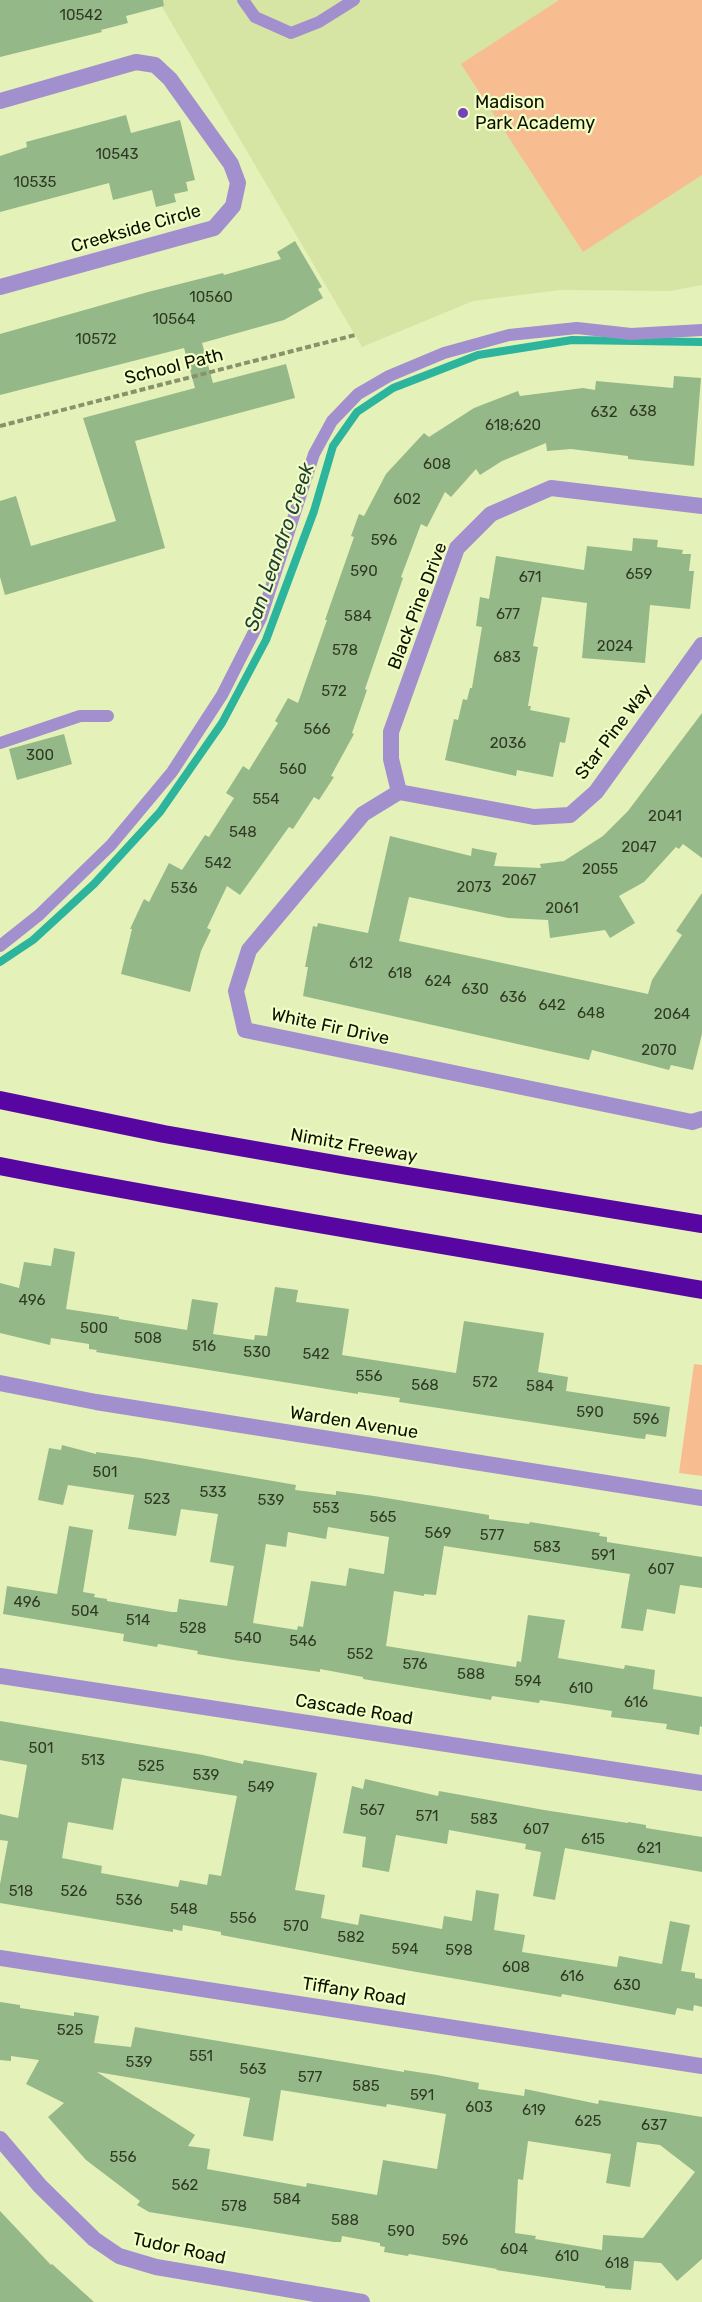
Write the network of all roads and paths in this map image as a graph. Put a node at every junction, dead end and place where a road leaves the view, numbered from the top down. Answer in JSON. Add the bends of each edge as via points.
{"nodes":[{"id":1,"x":243,"y":0,"type":"edge"},
{"id":2,"x":354,"y":0,"type":"edge"},
{"id":3,"x":0,"y":100,"type":"edge"},
{"id":4,"x":0,"y":287,"type":"edge"},
{"id":5,"x":702,"y":330,"type":"edge"},
{"id":6,"x":355,"y":335,"type":"dead end"},
{"id":7,"x":0,"y":426,"type":"edge"},
{"id":8,"x":702,"y":506,"type":"edge"},
{"id":9,"x":702,"y":645,"type":"edge"},
{"id":10,"x":108,"y":716,"type":"dead end"},
{"id":11,"x":0,"y":743,"type":"edge"},
{"id":12,"x":399,"y":792,"type":"junction"},
{"id":13,"x":0,"y":946,"type":"edge"},
{"id":14,"x":0,"y":1100,"type":"edge"},
{"id":15,"x":702,"y":1119,"type":"edge"},
{"id":16,"x":0,"y":1166,"type":"edge"},
{"id":17,"x":702,"y":1224,"type":"edge"},
{"id":18,"x":702,"y":1290,"type":"edge"},
{"id":19,"x":0,"y":1383,"type":"edge"},
{"id":20,"x":702,"y":1498,"type":"edge"},
{"id":21,"x":0,"y":1676,"type":"edge"},
{"id":22,"x":702,"y":1783,"type":"edge"},
{"id":23,"x":0,"y":1958,"type":"edge"},
{"id":24,"x":702,"y":2066,"type":"edge"},
{"id":25,"x":0,"y":2139,"type":"edge"},
{"id":26,"x":362,"y":2302,"type":"edge"}],
"edges":[{"from":1,"to":2,"type":"lane","via":[[255,17],[291,33],[319,22]]},
{"from":3,"to":4,"type":"street","name":"Creekside Circle","via":[[136,62],[155,65],[170,79],[231,164],[238,183],[233,206],[214,228]]},
{"from":5,"to":13,"type":"lane","via":[[631,334],[577,328],[509,335],[444,353],[358,394],[332,421],[314,454],[261,618],[222,694],[178,762],[111,845],[39,915]]},
{"from":6,"to":7,"type":"path","name":"School Path"},
{"from":8,"to":12,"type":"street","name":"Black Pine Drive","via":[[551,488],[491,514],[457,548],[391,732],[391,759]]},
{"from":9,"to":12,"type":"street","name":"Star Pine Way","via":[[596,792],[570,815],[534,817]]},
{"from":10,"to":11,"type":"lane","via":[[80,716]]},
{"from":12,"to":15,"type":"street","name":"White Fir Drive","via":[[363,814],[249,950],[236,991],[245,1030],[692,1122]]},
{"from":14,"to":17,"type":"highway","name":"Nimitz Freeway","via":[[164,1134]]},
{"from":16,"to":18,"type":"highway"},
{"from":19,"to":20,"type":"street","name":"Warden Avenue","via":[[96,1402]]},
{"from":21,"to":22,"type":"street","name":"Cascade Road"},
{"from":23,"to":24,"type":"street","name":"Tiffany Road"},
{"from":25,"to":26,"type":"street","name":"Tudor Road","via":[[40,2186],[94,2239],[119,2256],[156,2267]]}]}
